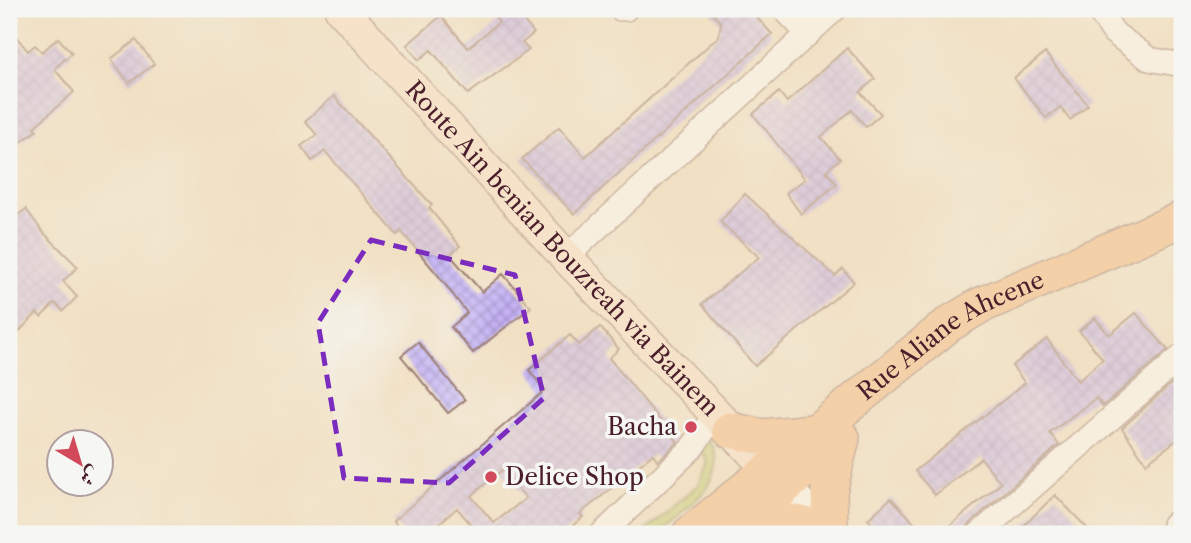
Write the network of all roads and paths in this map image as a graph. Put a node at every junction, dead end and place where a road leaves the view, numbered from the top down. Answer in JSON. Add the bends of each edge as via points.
{"nodes":[{"id":1,"x":341,"y":9,"type":"edge"},
{"id":2,"x":784,"y":9,"type":"edge"},
{"id":3,"x":835,"y":9,"type":"edge"},
{"id":4,"x":1098,"y":9,"type":"edge"},
{"id":5,"x":808,"y":34,"type":"junction"},
{"id":6,"x":1182,"y":65,"type":"edge"},
{"id":7,"x":1182,"y":219,"type":"edge"},
{"id":8,"x":566,"y":257,"type":"junction"},
{"id":9,"x":1182,"y":356,"type":"edge"},
{"id":10,"x":723,"y":422,"type":"junction"},
{"id":11,"x":827,"y":435,"type":"junction"},
{"id":12,"x":776,"y":477,"type":"junction"},
{"id":13,"x":732,"y":521,"type":"edge"},
{"id":14,"x":824,"y":531,"type":"edge"},
{"id":15,"x":602,"y":534,"type":"edge"},
{"id":16,"x":690,"y":534,"type":"edge"},
{"id":17,"x":979,"y":534,"type":"edge"}],
"edges":[{"from":1,"to":8,"type":"main road","name":"Route Ain benian Bouzreah via Bainem"},
{"from":2,"to":5,"type":"street"},
{"from":3,"to":5,"type":"street"},
{"from":4,"to":6,"type":"street","via":[[1114,33],[1149,59]]},
{"from":5,"to":8,"type":"street"},
{"from":7,"to":11,"type":"main road","name":"Rue Aliane Ahcene","via":[[1036,284],[913,378]]},
{"from":8,"to":10,"type":"main road","name":"Route Ain benian Bouzreah via Bainem"},
{"from":9,"to":17,"type":"street"},
{"from":10,"to":11,"type":"main road","via":[[763,437]]},
{"from":10,"to":12,"type":"main road","name":"Route Ain benian Bouzreah via Bainem"},
{"from":10,"to":13,"type":"main road","via":[[736,462]]},
{"from":10,"to":15,"type":"street"},
{"from":11,"to":12,"type":"main road","name":"Rue Aliane Ahcene"},
{"from":11,"to":14,"type":"main road","via":[[829,491]]},
{"from":12,"to":13,"type":"main road","name":"Rue Aliane Ahcene"},
{"from":12,"to":14,"type":"street","via":[[795,492]]},
{"from":13,"to":14,"type":"main road","via":[[785,521]]},
{"from":13,"to":16,"type":"main road","name":"Rue Aliane Ahcene"}]}
